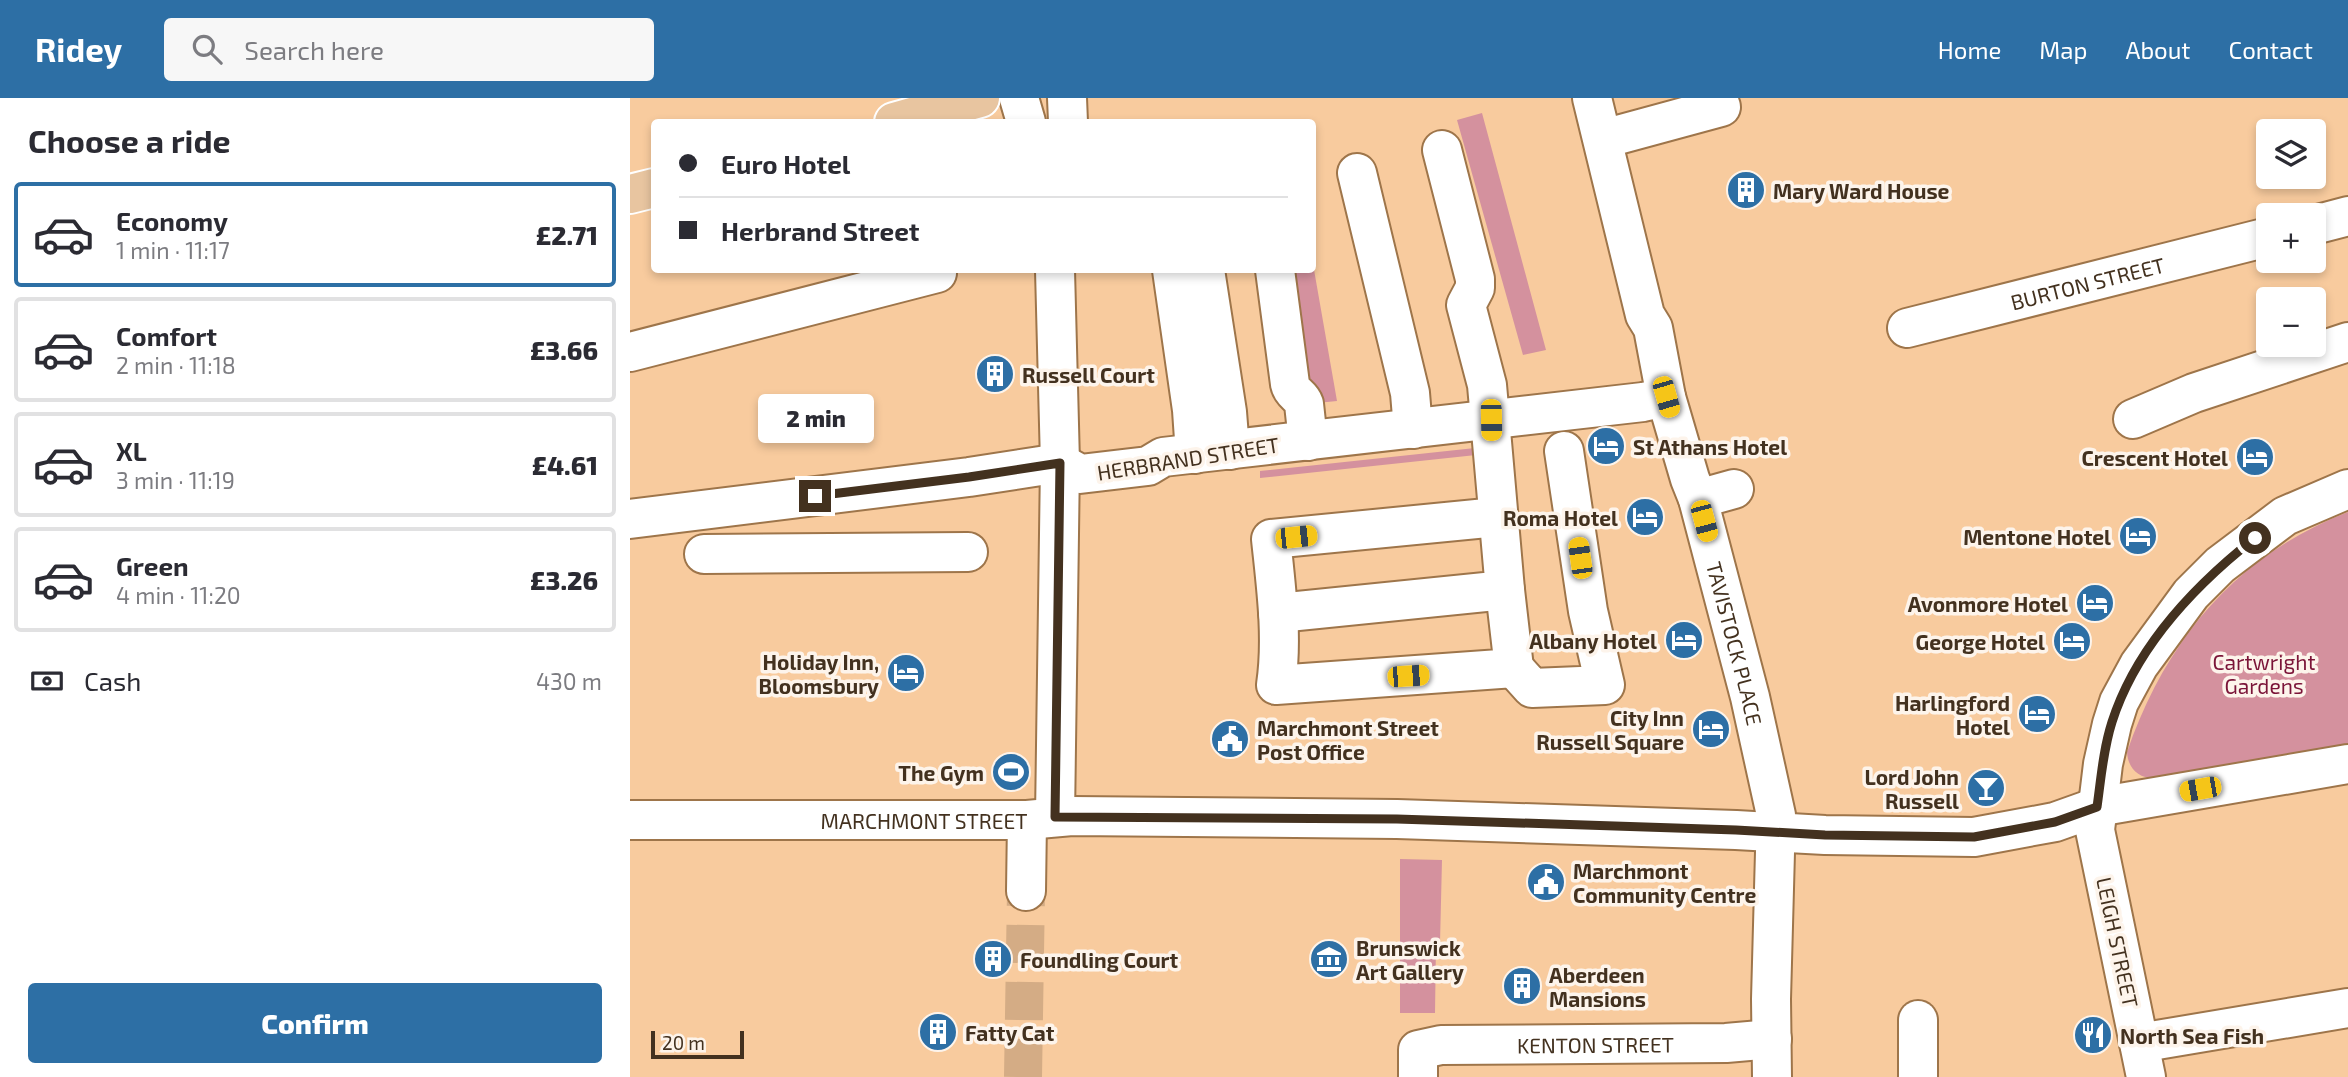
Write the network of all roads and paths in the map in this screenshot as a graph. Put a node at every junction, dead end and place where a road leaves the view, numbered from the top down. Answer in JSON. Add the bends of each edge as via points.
{"nodes":[{"id":1,"x":1019,"y":98,"type":"edge"},
{"id":2,"x":1067,"y":98,"type":"edge"},
{"id":3,"x":1654,"y":98,"type":"edge"},
{"id":4,"x":1718,"y":98,"type":"edge"},
{"id":5,"x":964,"y":109,"type":"edge"},
{"id":6,"x":1597,"y":116,"type":"edge"},
{"id":7,"x":910,"y":119,"type":"edge"},
{"id":8,"x":1025,"y":119,"type":"edge"},
{"id":9,"x":1068,"y":119,"type":"edge"},
{"id":10,"x":1442,"y":150,"type":"dead end"},
{"id":11,"x":1357,"y":173,"type":"dead end"},
{"id":12,"x":651,"y":189,"type":"edge"},
{"id":13,"x":630,"y":194,"type":"edge"},
{"id":14,"x":2348,"y":216,"type":"edge"},
{"id":15,"x":2326,"y":222,"type":"edge"},
{"id":16,"x":2256,"y":240,"type":"edge"},
{"id":17,"x":937,"y":273,"type":"dead end"},
{"id":18,"x":1055,"y":273,"type":"edge"},
{"id":19,"x":1172,"y":273,"type":"edge"},
{"id":20,"x":1205,"y":273,"type":"edge"},
{"id":21,"x":1275,"y":273,"type":"edge"},
{"id":22,"x":1907,"y":328,"type":"dead end"},
{"id":23,"x":2348,"y":342,"type":"edge"},
{"id":24,"x":630,"y":352,"type":"edge"},
{"id":25,"x":1666,"y":397,"type":"junction"},
{"id":26,"x":2133,"y":419,"type":"dead end"},
{"id":27,"x":1491,"y":420,"type":"junction"},
{"id":28,"x":1413,"y":429,"type":"junction"},
{"id":29,"x":1308,"y":441,"type":"junction"},
{"id":30,"x":1564,"y":452,"type":"dead end"},
{"id":31,"x":1196,"y":454,"type":"junction"},
{"id":32,"x":1060,"y":463,"type":"junction"},
{"id":33,"x":1734,"y":489,"type":"dead end"},
{"id":34,"x":2348,"y":489,"type":"edge"},
{"id":35,"x":1698,"y":499,"type":"junction"},
{"id":36,"x":632,"y":514,"type":"edge"},
{"id":37,"x":1497,"y":517,"type":"junction"},
{"id":38,"x":968,"y":552,"type":"dead end"},
{"id":39,"x":704,"y":554,"type":"dead end"},
{"id":40,"x":1505,"y":590,"type":"junction"},
{"id":41,"x":1278,"y":613,"type":"junction"},
{"id":42,"x":1514,"y":668,"type":"junction"},
{"id":43,"x":2348,"y":764,"type":"edge"},
{"id":44,"x":2097,"y":807,"type":"junction"},
{"id":45,"x":1041,"y":819,"type":"junction"},
{"id":46,"x":630,"y":820,"type":"edge"},
{"id":47,"x":1777,"y":832,"type":"junction"},
{"id":48,"x":1026,"y":891,"type":"tunnel mouth"},
{"id":49,"x":2348,"y":1008,"type":"edge"},
{"id":50,"x":1918,"y":1020,"type":"dead end"},
{"id":51,"x":1772,"y":1039,"type":"junction"},
{"id":52,"x":2143,"y":1060,"type":"edge"},
{"id":53,"x":1418,"y":1063,"type":"edge"},
{"id":54,"x":1772,"y":1077,"type":"edge"},
{"id":55,"x":1918,"y":1077,"type":"edge"}],
"edges":[{"from":1,"to":8,"type":"street"},
{"from":2,"to":9,"type":"street"},
{"from":3,"to":6,"type":"street"},
{"from":4,"to":6,"type":"street","via":[[1721,107]]},
{"from":5,"to":7,"type":"main road"},
{"from":6,"to":25,"type":"street","name":"TAVISTOCK PLACE","via":[[1645,315],[1656,338]]},
{"from":10,"to":27,"type":"street","via":[[1475,279],[1466,305],[1487,384]]},
{"from":11,"to":28,"type":"street","via":[[1410,393]]},
{"from":12,"to":13,"type":"main road"},
{"from":14,"to":15,"type":"street"},
{"from":16,"to":22,"type":"street","name":"BURTON STREET"},
{"from":17,"to":24,"type":"street"},
{"from":18,"to":32,"type":"street"},
{"from":19,"to":31,"type":"street"},
{"from":20,"to":31,"type":"street","via":[[1227,412]]},
{"from":21,"to":29,"type":"street","via":[[1290,384],[1304,404]]},
{"from":23,"to":26,"type":"street","via":[[2194,393]]},
{"from":25,"to":27,"type":"street","name":"HERBRAND STREET"},
{"from":25,"to":35,"type":"street","name":"TAVISTOCK PLACE"},
{"from":27,"to":28,"type":"street","name":"HERBRAND STREET"},
{"from":27,"to":37,"type":"street"},
{"from":28,"to":29,"type":"street","name":"HERBRAND STREET"},
{"from":29,"to":31,"type":"street","name":"HERBRAND STREET"},
{"from":30,"to":42,"type":"street","via":[[1588,611],[1605,685],[1532,688]]},
{"from":31,"to":32,"type":"street","name":"HERBRAND STREET","via":[[1148,466],[1080,474]]},
{"from":32,"to":36,"type":"street","name":"HERBRAND STREET"},
{"from":32,"to":45,"type":"street"},
{"from":33,"to":35,"type":"street"},
{"from":34,"to":44,"type":"street","via":[[2285,516],[2255,538],[2220,565],[2162,630],[2119,702],[2106,746]]},
{"from":35,"to":47,"type":"street","name":"TAVISTOCK PLACE","via":[[1769,777]]},
{"from":37,"to":40,"type":"street"},
{"from":37,"to":41,"type":"street","via":[[1271,539]]},
{"from":38,"to":39,"type":"street"},
{"from":40,"to":41,"type":"street"},
{"from":40,"to":42,"type":"street"},
{"from":41,"to":42,"type":"street","via":[[1276,685]]},
{"from":43,"to":44,"type":"street"},
{"from":44,"to":47,"type":"street","name":"MARCHMONT STREET","via":[[2055,822],[1974,837]]},
{"from":44,"to":52,"type":"street","name":"LEIGH STREET","via":[[2095,830]]},
{"from":45,"to":46,"type":"street","name":"MARCHMONT STREET"},
{"from":45,"to":47,"type":"street","name":"MARCHMONT STREET","via":[[1397,819]]},
{"from":45,"to":48,"type":"street"},
{"from":47,"to":51,"type":"street","name":"TAVISTOCK PLACE"},
{"from":49,"to":52,"type":"street"},
{"from":50,"to":55,"type":"street"},
{"from":51,"to":53,"type":"street","name":"KENTON STREET","via":[[1441,1045]]},
{"from":51,"to":54,"type":"street","name":"TAVISTOCK PLACE"}]}
